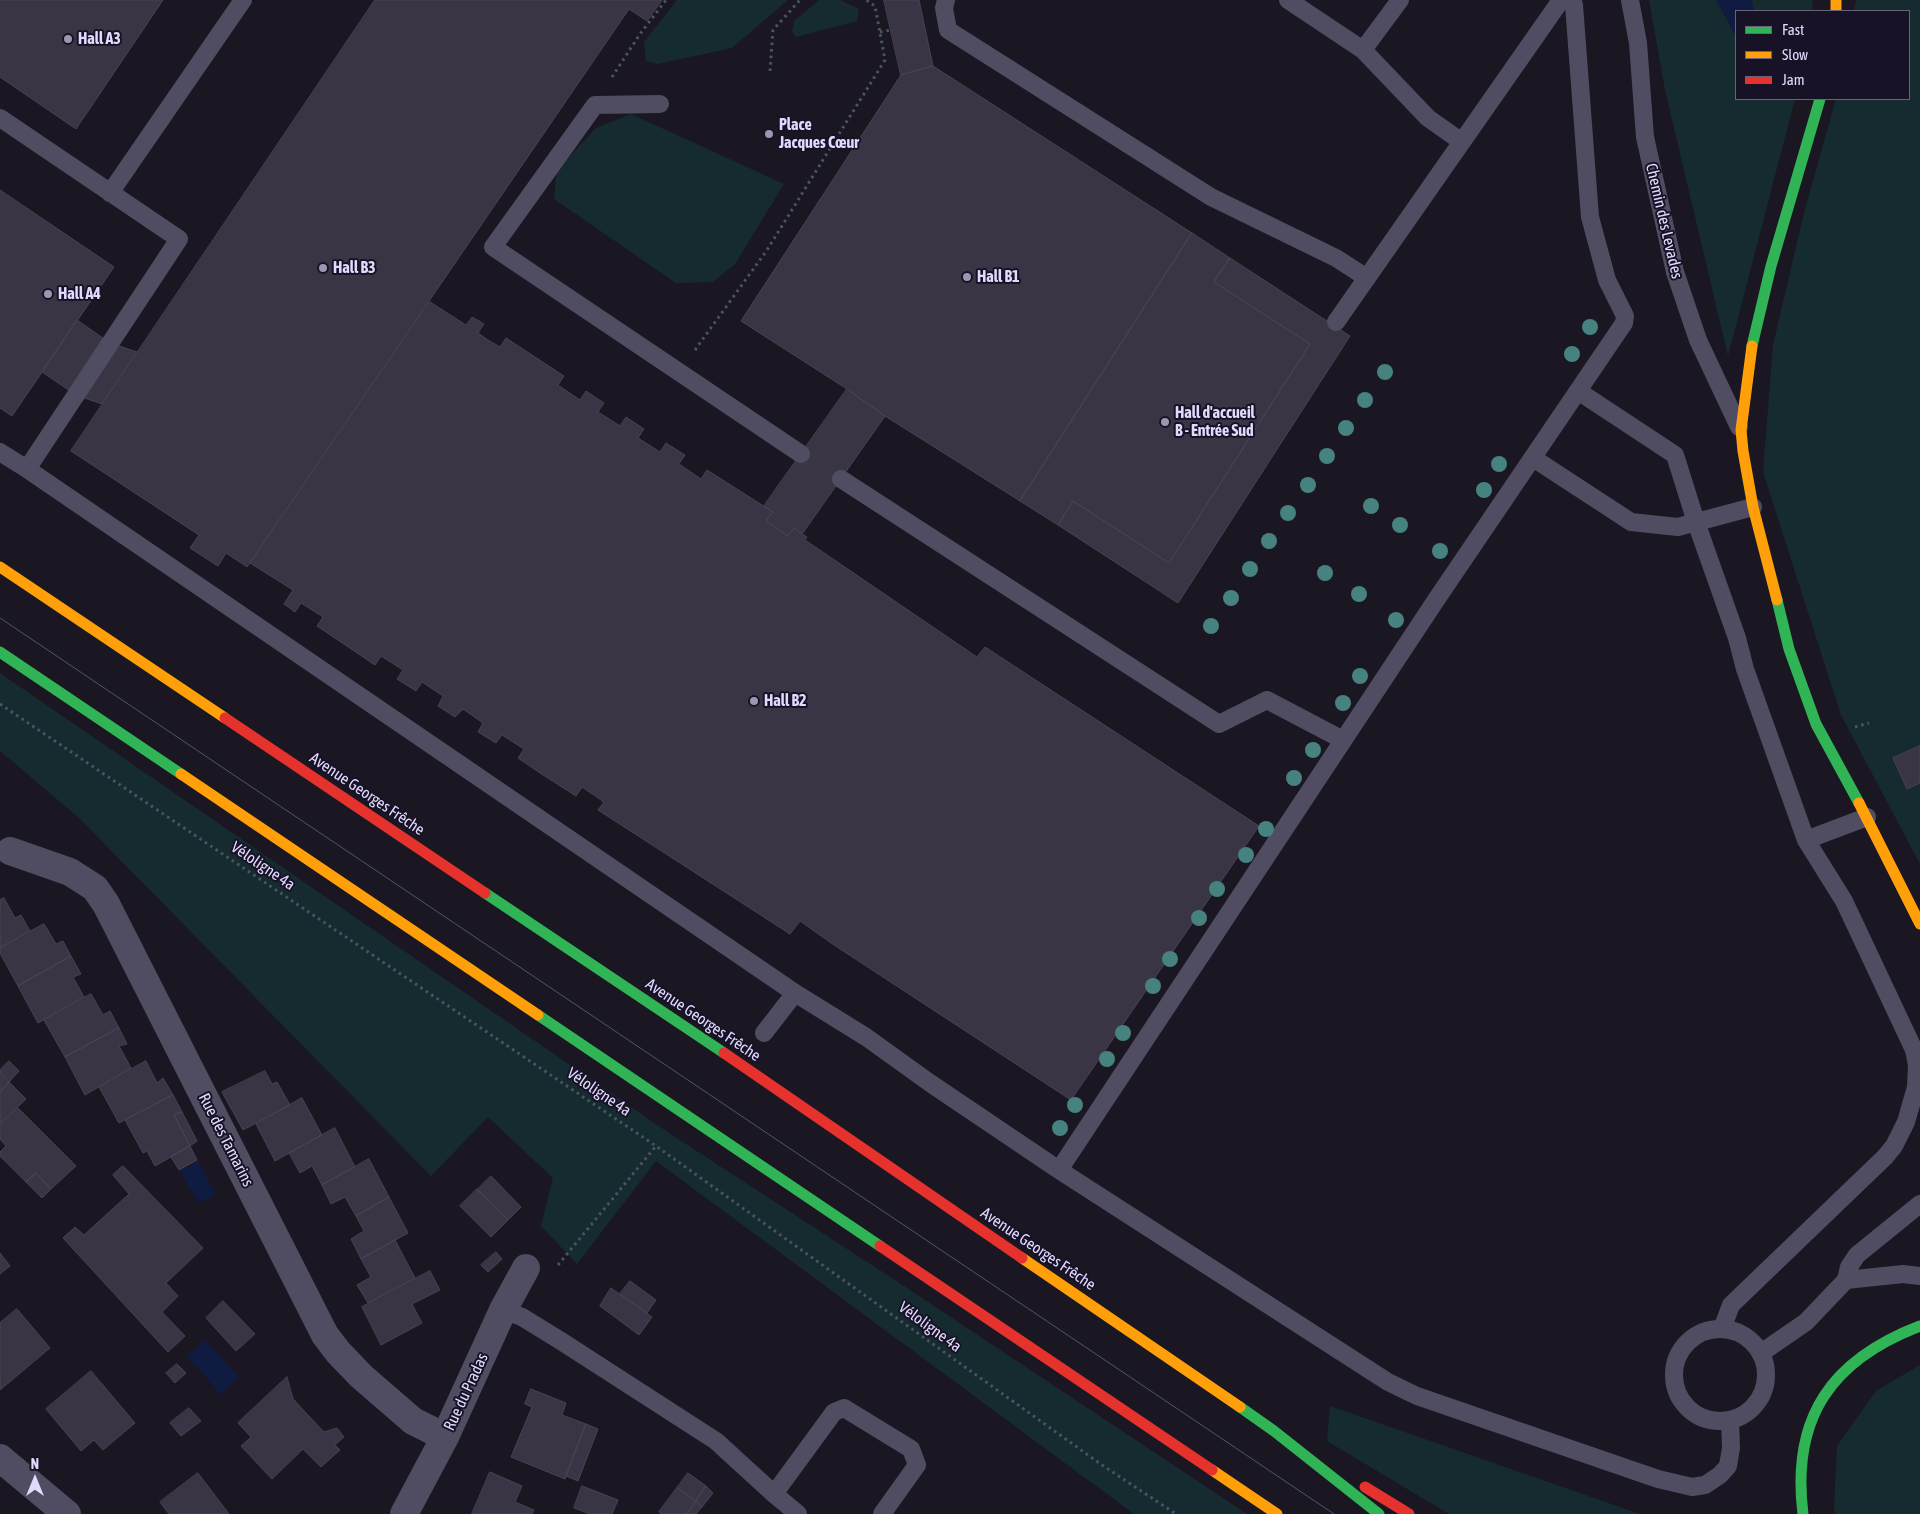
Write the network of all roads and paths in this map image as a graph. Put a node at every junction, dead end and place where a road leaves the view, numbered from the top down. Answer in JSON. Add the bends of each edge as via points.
{"nodes":[{"id":1,"x":243,"y":0,"type":"edge"},
{"id":2,"x":666,"y":0,"type":"edge"},
{"id":3,"x":800,"y":0,"type":"edge"},
{"id":4,"x":866,"y":0,"type":"edge"},
{"id":5,"x":946,"y":0,"type":"edge"},
{"id":6,"x":1288,"y":0,"type":"edge"},
{"id":7,"x":1400,"y":0,"type":"edge"},
{"id":8,"x":1561,"y":0,"type":"edge"},
{"id":9,"x":1572,"y":0,"type":"edge"},
{"id":10,"x":1630,"y":0,"type":"edge"},
{"id":11,"x":891,"y":30,"type":"dead end"},
{"id":12,"x":880,"y":32,"type":"junction"},
{"id":13,"x":1363,"y":50,"type":"junction"},
{"id":14,"x":770,"y":71,"type":"dead end"},
{"id":15,"x":1820,"y":100,"type":"edge"},
{"id":16,"x":660,"y":104,"type":"dead end"},
{"id":17,"x":592,"y":110,"type":"junction"},
{"id":18,"x":0,"y":118,"type":"edge"},
{"id":19,"x":1462,"y":142,"type":"junction"},
{"id":20,"x":110,"y":193,"type":"junction"},
{"id":21,"x":1367,"y":278,"type":"junction"},
{"id":22,"x":1336,"y":322,"type":"dead end"},
{"id":23,"x":679,"y":372,"type":"junction"},
{"id":24,"x":1578,"y":391,"type":"junction"},
{"id":25,"x":1741,"y":430,"type":"junction"},
{"id":26,"x":0,"y":452,"type":"edge"},
{"id":27,"x":801,"y":454,"type":"dead end"},
{"id":28,"x":1533,"y":458,"type":"junction"},
{"id":29,"x":27,"y":469,"type":"junction"},
{"id":30,"x":841,"y":479,"type":"dead end"},
{"id":31,"x":1752,"y":507,"type":"junction"},
{"id":32,"x":1696,"y":522,"type":"junction"},
{"id":33,"x":0,"y":567,"type":"edge"},
{"id":34,"x":0,"y":652,"type":"edge"},
{"id":35,"x":0,"y":704,"type":"edge"},
{"id":36,"x":1343,"y":740,"type":"junction"},
{"id":37,"x":1867,"y":817,"type":"junction"},
{"id":38,"x":1806,"y":840,"type":"junction"},
{"id":39,"x":10,"y":851,"type":"dead end"},
{"id":40,"x":1920,"y":924,"type":"edge"},
{"id":41,"x":795,"y":993,"type":"junction"},
{"id":42,"x":764,"y":1033,"type":"dead end"},
{"id":43,"x":656,"y":1146,"type":"junction"},
{"id":44,"x":1059,"y":1170,"type":"junction"},
{"id":45,"x":1920,"y":1204,"type":"edge"},
{"id":46,"x":526,"y":1268,"type":"joint"},
{"id":47,"x":1920,"y":1276,"type":"edge"},
{"id":48,"x":1846,"y":1280,"type":"junction"},
{"id":49,"x":504,"y":1310,"type":"junction"},
{"id":50,"x":1920,"y":1326,"type":"edge"},
{"id":51,"x":1722,"y":1329,"type":"junction"},
{"id":52,"x":1761,"y":1353,"type":"junction"},
{"id":53,"x":1730,"y":1420,"type":"junction"},
{"id":54,"x":1274,"y":1431,"type":"junction"},
{"id":55,"x":445,"y":1437,"type":"junction"},
{"id":56,"x":0,"y":1458,"type":"edge"},
{"id":57,"x":774,"y":1494,"type":"junction"},
{"id":58,"x":67,"y":1514,"type":"edge"},
{"id":59,"x":404,"y":1514,"type":"edge"},
{"id":60,"x":798,"y":1514,"type":"edge"},
{"id":61,"x":882,"y":1514,"type":"edge"},
{"id":62,"x":1176,"y":1514,"type":"edge"},
{"id":63,"x":1277,"y":1514,"type":"edge"},
{"id":64,"x":1379,"y":1514,"type":"edge"},
{"id":65,"x":1409,"y":1514,"type":"edge"},
{"id":66,"x":1803,"y":1514,"type":"edge"}],
"edges":[{"from":1,"to":20,"type":"lane"},
{"from":2,"to":17,"type":"path","via":[[640,34]]},
{"from":3,"to":14,"type":"path","via":[[772,30]]},
{"from":4,"to":12,"type":"path","via":[[875,6]]},
{"from":5,"to":21,"type":"lane","via":[[944,8],[948,30],[1211,197],[1336,258]]},
{"from":6,"to":13,"type":"lane"},
{"from":7,"to":13,"type":"lane"},
{"from":8,"to":19,"type":"lane"},
{"from":9,"to":24,"type":"lane","via":[[1590,218],[1607,280],[1625,316],[1624,323]]},
{"from":10,"to":25,"type":"lane","name":"Chemin des Levades","via":[[1638,43],[1645,137],[1674,272],[1698,340]]},
{"from":11,"to":12,"type":"path"},
{"from":12,"to":23,"type":"path","via":[[885,60],[767,250]]},
{"from":13,"to":19,"type":"lane","via":[[1428,118]]},
{"from":15,"to":25,"type":"main road","via":[[1771,266],[1750,356]]},
{"from":16,"to":17,"type":"lane","via":[[595,105]]},
{"from":17,"to":23,"type":"lane","via":[[493,246]]},
{"from":18,"to":20,"type":"lane"},
{"from":19,"to":21,"type":"lane"},
{"from":20,"to":29,"type":"lane","via":[[179,239]]},
{"from":21,"to":22,"type":"lane"},
{"from":23,"to":27,"type":"lane"},
{"from":24,"to":28,"type":"lane"},
{"from":24,"to":32,"type":"lane","via":[[1675,455]]},
{"from":25,"to":31,"type":"main road"},
{"from":26,"to":29,"type":"lane"},
{"from":28,"to":32,"type":"lane","via":[[1631,522],[1678,527]]},
{"from":28,"to":36,"type":"lane"},
{"from":29,"to":41,"type":"lane"},
{"from":30,"to":36,"type":"lane","via":[[1219,724],[1267,700]]},
{"from":31,"to":32,"type":"lane"},
{"from":31,"to":37,"type":"main road","via":[[1789,649],[1816,724]]},
{"from":32,"to":38,"type":"lane"},
{"from":33,"to":54,"type":"main road","name":"Avenue Georges Frêche","via":[[733,1060]]},
{"from":34,"to":63,"type":"main road"},
{"from":35,"to":43,"type":"path","name":"Véloligne 4a"},
{"from":36,"to":44,"type":"lane"},
{"from":37,"to":38,"type":"lane"},
{"from":37,"to":40,"type":"main road"},
{"from":38,"to":51,"type":"lane","via":[[1844,901],[1914,1050],[1916,1087],[1906,1122],[1885,1157],[1731,1305]]},
{"from":39,"to":55,"type":"street","name":"Rue des Tamarins","via":[[70,872],[95,888],[115,921],[325,1335],[361,1376],[412,1421]]},
{"from":41,"to":42,"type":"lane"},
{"from":41,"to":44,"type":"lane","via":[[866,1037]]},
{"from":43,"to":46,"type":"path","via":[[554,1269]]},
{"from":43,"to":62,"type":"path","name":"Véloligne 4a","via":[[1102,1465]]},
{"from":44,"to":53,"type":"lane","via":[[1388,1382],[1417,1396],[1658,1479],[1692,1487],[1705,1485],[1728,1466]]},
{"from":45,"to":48,"type":"lane","via":[[1857,1255]]},
{"from":46,"to":49,"type":"street","name":"Rue du Pradas"},
{"from":47,"to":48,"type":"lane","via":[[1903,1274]]},
{"from":48,"to":52,"type":"lane","via":[[1806,1322]]},
{"from":49,"to":55,"type":"street","name":"Rue du Pradas"},
{"from":49,"to":57,"type":"lane","via":[[561,1341],[716,1441]]},
{"from":50,"to":66,"type":"main road","via":[[1882,1343],[1859,1358],[1842,1373],[1816,1411],[1802,1457],[1800,1488]]},
{"from":51,"to":52,"type":"lane","via":[[1738,1332],[1751,1340]]},
{"from":51,"to":53,"type":"lane","via":[[1696,1335],[1686,1343],[1674,1366],[1674,1382],[1678,1396],[1700,1417]]},
{"from":52,"to":53,"type":"lane","via":[[1766,1366],[1762,1394],[1744,1415]]},
{"from":54,"to":64,"type":"main road","name":"Avenue Georges Frêche"},
{"from":54,"to":65,"type":"main road"},
{"from":55,"to":59,"type":"street","name":"Rue du Pradas"},
{"from":56,"to":58,"type":"street"},
{"from":57,"to":60,"type":"lane"},
{"from":57,"to":61,"type":"lane","via":[[834,1412],[844,1408],[910,1448],[916,1465]]}]}
